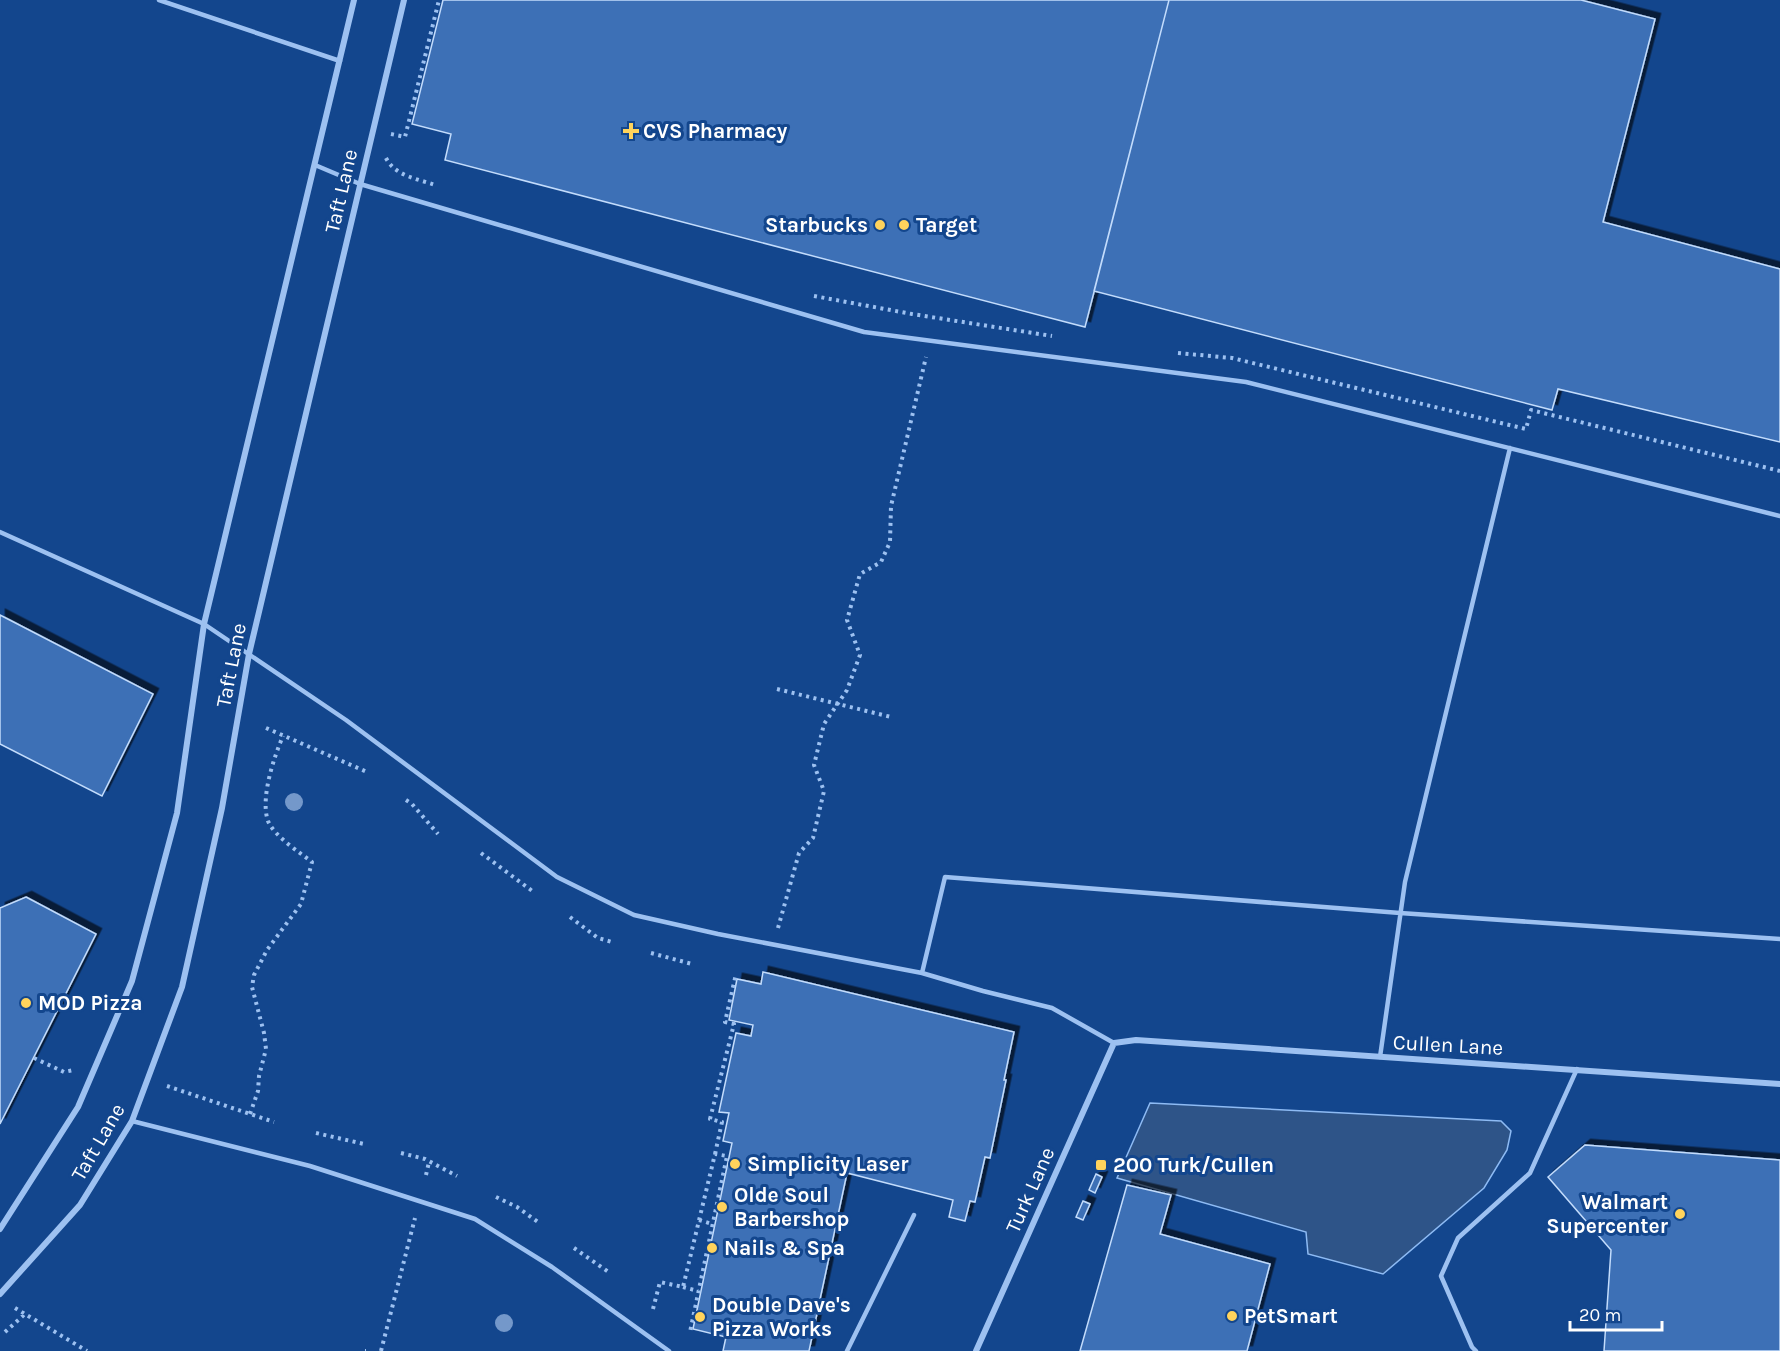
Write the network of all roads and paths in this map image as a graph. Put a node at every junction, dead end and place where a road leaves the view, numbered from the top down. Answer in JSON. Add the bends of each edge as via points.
{"nodes":[{"id":1,"x":159,"y":0,"type":"edge"},
{"id":2,"x":354,"y":0,"type":"edge"},
{"id":3,"x":404,"y":0,"type":"edge"},
{"id":4,"x":439,"y":0,"type":"edge"},
{"id":5,"x":340,"y":61,"type":"junction"},
{"id":6,"x":387,"y":139,"type":"dead end"},
{"id":7,"x":385,"y":156,"type":"dead end"},
{"id":8,"x":315,"y":165,"type":"junction"},
{"id":9,"x":360,"y":184,"type":"junction"},
{"id":10,"x":440,"y":186,"type":"dead end"},
{"id":11,"x":808,"y":295,"type":"dead end"},
{"id":12,"x":1053,"y":336,"type":"dead end"},
{"id":13,"x":930,"y":341,"type":"junction"},
{"id":14,"x":1173,"y":352,"type":"dead end"},
{"id":15,"x":1510,"y":448,"type":"junction"},
{"id":16,"x":1780,"y":471,"type":"edge"},
{"id":17,"x":1780,"y":516,"type":"edge"},
{"id":18,"x":0,"y":532,"type":"edge"},
{"id":19,"x":204,"y":624,"type":"junction"},
{"id":20,"x":249,"y":654,"type":"junction"},
{"id":21,"x":777,"y":689,"type":"dead end"},
{"id":22,"x":836,"y":704,"type":"junction"},
{"id":23,"x":891,"y":717,"type":"dead end"},
{"id":24,"x":266,"y":728,"type":"dead end"},
{"id":25,"x":283,"y":736,"type":"junction"},
{"id":26,"x":367,"y":772,"type":"dead end"},
{"id":27,"x":406,"y":800,"type":"dead end"},
{"id":28,"x":438,"y":834,"type":"dead end"},
{"id":29,"x":481,"y":853,"type":"dead end"},
{"id":30,"x":535,"y":892,"type":"dead end"},
{"id":31,"x":1400,"y":913,"type":"junction"},
{"id":32,"x":570,"y":917,"type":"dead end"},
{"id":33,"x":1780,"y":939,"type":"edge"},
{"id":34,"x":612,"y":942,"type":"dead end"},
{"id":35,"x":774,"y":945,"type":"junction"},
{"id":36,"x":651,"y":953,"type":"dead end"},
{"id":37,"x":692,"y":964,"type":"dead end"},
{"id":38,"x":922,"y":973,"type":"junction"},
{"id":39,"x":736,"y":974,"type":"dead end"},
{"id":40,"x":1114,"y":1043,"type":"junction"},
{"id":41,"x":1380,"y":1057,"type":"junction"},
{"id":42,"x":34,"y":1058,"type":"dead end"},
{"id":43,"x":83,"y":1069,"type":"dead end"},
{"id":44,"x":1577,"y":1069,"type":"junction"},
{"id":45,"x":1780,"y":1084,"type":"edge"},
{"id":46,"x":167,"y":1086,"type":"dead end"},
{"id":47,"x":250,"y":1114,"type":"junction"},
{"id":48,"x":132,"y":1120,"type":"junction"},
{"id":49,"x":274,"y":1122,"type":"dead end"},
{"id":50,"x":316,"y":1133,"type":"dead end"},
{"id":51,"x":364,"y":1144,"type":"dead end"},
{"id":52,"x":401,"y":1154,"type":"dead end"},
{"id":53,"x":715,"y":1154,"type":"junction"},
{"id":54,"x":429,"y":1162,"type":"junction"},
{"id":55,"x":426,"y":1175,"type":"dead end"},
{"id":56,"x":457,"y":1176,"type":"dead end"},
{"id":57,"x":496,"y":1197,"type":"dead end"},
{"id":58,"x":914,"y":1215,"type":"dead end"},
{"id":59,"x":416,"y":1218,"type":"dead end"},
{"id":60,"x":699,"y":1220,"type":"junction"},
{"id":61,"x":538,"y":1222,"type":"dead end"},
{"id":62,"x":712,"y":1224,"type":"junction"},
{"id":63,"x":0,"y":1229,"type":"edge"},
{"id":64,"x":574,"y":1248,"type":"dead end"},
{"id":65,"x":610,"y":1273,"type":"dead end"},
{"id":66,"x":683,"y":1287,"type":"junction"},
{"id":67,"x":699,"y":1291,"type":"junction"},
{"id":68,"x":0,"y":1293,"type":"edge"},
{"id":69,"x":15,"y":1308,"type":"dead end"},
{"id":70,"x":653,"y":1309,"type":"dead end"},
{"id":71,"x":27,"y":1313,"type":"junction"},
{"id":72,"x":5,"y":1332,"type":"dead end"},
{"id":73,"x":690,"y":1332,"type":"dead end"},
{"id":74,"x":87,"y":1351,"type":"edge"},
{"id":75,"x":381,"y":1351,"type":"edge"},
{"id":76,"x":669,"y":1351,"type":"edge"},
{"id":77,"x":847,"y":1351,"type":"edge"},
{"id":78,"x":976,"y":1351,"type":"edge"},
{"id":79,"x":1476,"y":1351,"type":"edge"}],
"edges":[{"from":1,"to":5,"type":"lane"},
{"from":2,"to":5,"type":"street","name":"Taft Lane"},
{"from":3,"to":9,"type":"street","name":"Taft Lane"},
{"from":4,"to":6,"type":"path","via":[[405,137],[389,133]]},
{"from":5,"to":8,"type":"street","name":"Taft Lane"},
{"from":7,"to":10,"type":"path","via":[[396,171]]},
{"from":8,"to":9,"type":"lane"},
{"from":8,"to":19,"type":"street","name":"Taft Lane"},
{"from":9,"to":13,"type":"lane","via":[[864,332]]},
{"from":9,"to":20,"type":"street","name":"Taft Lane"},
{"from":11,"to":12,"type":"path"},
{"from":13,"to":15,"type":"lane","via":[[1246,382]]},
{"from":13,"to":22,"type":"path","via":[[891,506],[890,542],[881,562],[860,574],[847,620],[860,655],[847,690]]},
{"from":14,"to":16,"type":"path","via":[[1232,358],[1526,429],[1531,410]]},
{"from":15,"to":17,"type":"lane"},
{"from":15,"to":31,"type":"lane"},
{"from":18,"to":19,"type":"lane"},
{"from":19,"to":20,"type":"lane"},
{"from":19,"to":63,"type":"street","name":"Taft Lane","via":[[177,813],[132,981],[78,1107]]},
{"from":20,"to":35,"type":"lane","via":[[346,720],[557,877],[634,915]]},
{"from":20,"to":48,"type":"street","name":"Taft Lane","via":[[222,808],[182,987]]},
{"from":21,"to":22,"type":"path"},
{"from":22,"to":23,"type":"path"},
{"from":22,"to":35,"type":"path","via":[[824,724],[814,765],[824,791],[813,838],[799,853]]},
{"from":24,"to":25,"type":"path"},
{"from":25,"to":26,"type":"path"},
{"from":25,"to":47,"type":"path","via":[[267,789],[268,822],[312,862],[301,904],[273,940],[254,975],[252,987],[266,1049]]},
{"from":27,"to":28,"type":"path"},
{"from":29,"to":30,"type":"path"},
{"from":31,"to":33,"type":"lane"},
{"from":31,"to":38,"type":"lane","via":[[945,877]]},
{"from":31,"to":41,"type":"lane"},
{"from":32,"to":34,"type":"path","via":[[598,938]]},
{"from":35,"to":38,"type":"lane"},
{"from":36,"to":37,"type":"path"},
{"from":38,"to":40,"type":"lane","via":[[1052,1008]]},
{"from":39,"to":53,"type":"path","via":[[725,1022],[734,1024],[710,1119],[722,1122]]},
{"from":40,"to":41,"type":"street","name":"Cullen Lane","via":[[1136,1040]]},
{"from":40,"to":78,"type":"street","name":"Turk Lane"},
{"from":41,"to":44,"type":"street","name":"Cullen Lane"},
{"from":42,"to":43,"type":"path","via":[[64,1072]]},
{"from":44,"to":45,"type":"street","name":"Cullen Lane"},
{"from":44,"to":79,"type":"lane","via":[[1530,1173],[1458,1238],[1441,1276]]},
{"from":46,"to":47,"type":"path"},
{"from":47,"to":49,"type":"path"},
{"from":48,"to":68,"type":"street","name":"Taft Lane","via":[[80,1205]]},
{"from":48,"to":76,"type":"lane","via":[[310,1166],[475,1219],[552,1267]]},
{"from":50,"to":51,"type":"path"},
{"from":52,"to":54,"type":"path"},
{"from":53,"to":60,"type":"path"},
{"from":53,"to":62,"type":"path","via":[[727,1156]]},
{"from":54,"to":55,"type":"path"},
{"from":54,"to":56,"type":"path"},
{"from":57,"to":61,"type":"path"},
{"from":58,"to":77,"type":"lane"},
{"from":59,"to":75,"type":"path"},
{"from":60,"to":62,"type":"path"},
{"from":60,"to":66,"type":"path"},
{"from":62,"to":67,"type":"path"},
{"from":64,"to":65,"type":"path"},
{"from":66,"to":67,"type":"path"},
{"from":66,"to":70,"type":"path","via":[[660,1282]]},
{"from":67,"to":73,"type":"path"},
{"from":69,"to":71,"type":"path"},
{"from":71,"to":72,"type":"path"},
{"from":71,"to":74,"type":"path"}]}
